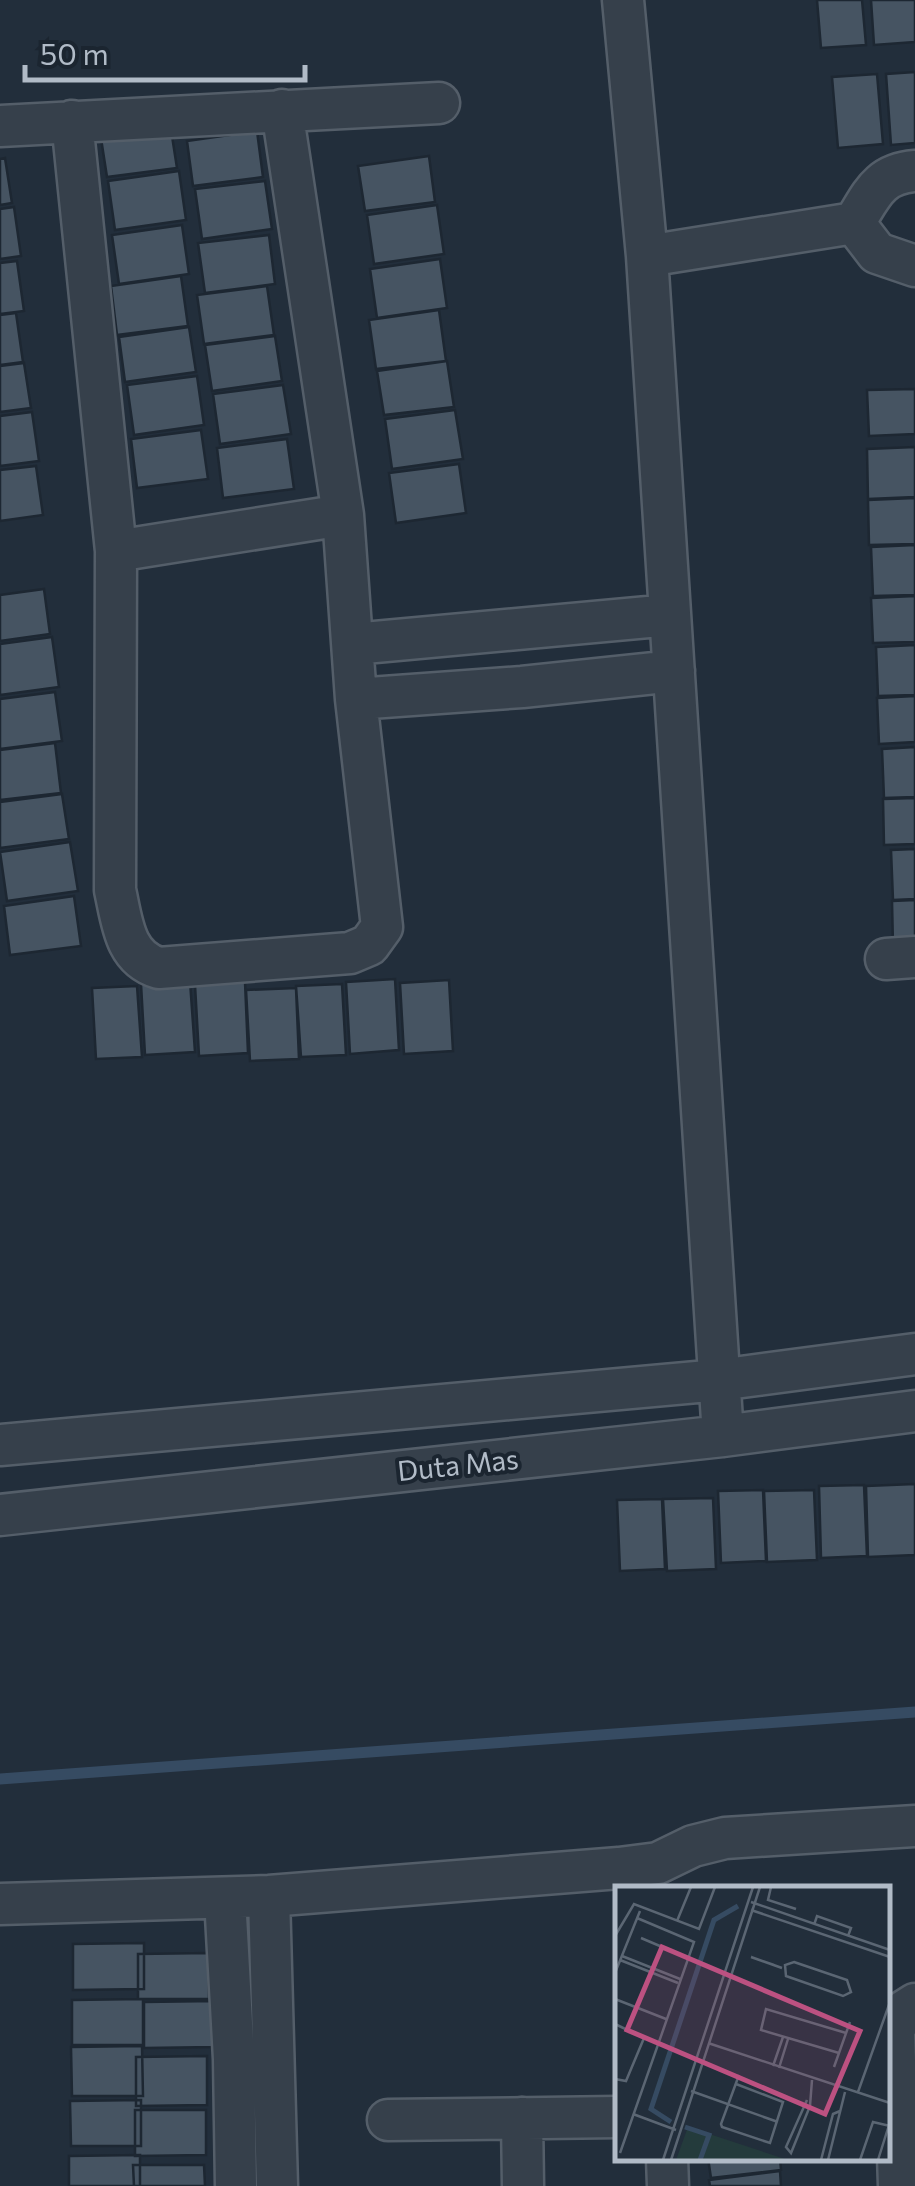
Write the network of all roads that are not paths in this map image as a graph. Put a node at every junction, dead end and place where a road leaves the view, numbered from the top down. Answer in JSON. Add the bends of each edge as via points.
{"nodes":[{"id":1,"x":623,"y":0,"type":"edge"},
{"id":2,"x":439,"y":102,"type":"dead end"},
{"id":3,"x":282,"y":110,"type":"junction"},
{"id":4,"x":72,"y":122,"type":"junction"},
{"id":5,"x":0,"y":126,"type":"edge"},
{"id":6,"x":915,"y":171,"type":"edge"},
{"id":7,"x":854,"y":223,"type":"junction"},
{"id":8,"x":647,"y":256,"type":"junction"},
{"id":9,"x":915,"y":266,"type":"edge"},
{"id":10,"x":343,"y":516,"type":"junction"},
{"id":11,"x":116,"y":551,"type":"junction"},
{"id":12,"x":670,"y":615,"type":"junction"},
{"id":13,"x":353,"y":644,"type":"junction"},
{"id":14,"x":674,"y":672,"type":"junction"},
{"id":15,"x":356,"y":698,"type":"junction"},
{"id":16,"x":915,"y":1354,"type":"edge"},
{"id":17,"x":719,"y":1380,"type":"junction"},
{"id":18,"x":915,"y":1412,"type":"edge"},
{"id":19,"x":723,"y":1436,"type":"junction"},
{"id":20,"x":0,"y":1445,"type":"edge"},
{"id":21,"x":0,"y":1515,"type":"edge"},
{"id":22,"x":915,"y":1826,"type":"edge"},
{"id":23,"x":659,"y":1876,"type":"edge"},
{"id":24,"x":269,"y":1896,"type":"junction"},
{"id":25,"x":225,"y":1898,"type":"junction"},
{"id":26,"x":0,"y":1904,"type":"edge"},
{"id":27,"x":915,"y":2004,"type":"edge"},
{"id":28,"x":615,"y":2116,"type":"edge"},
{"id":29,"x":522,"y":2118,"type":"junction"},
{"id":30,"x":388,"y":2120,"type":"dead end"},
{"id":31,"x":236,"y":2186,"type":"edge"},
{"id":32,"x":276,"y":2186,"type":"edge"},
{"id":33,"x":523,"y":2186,"type":"edge"},
{"id":34,"x":899,"y":2186,"type":"edge"}],
"edges":[{"from":1,"to":8,"type":"street"},
{"from":2,"to":3,"type":"street"},
{"from":3,"to":4,"type":"street"},
{"from":3,"to":10,"type":"street"},
{"from":4,"to":5,"type":"street"},
{"from":4,"to":11,"type":"street"},
{"from":6,"to":7,"type":"street","via":[[882,181]]},
{"from":7,"to":8,"type":"street"},
{"from":7,"to":9,"type":"street","via":[[877,253]]},
{"from":8,"to":12,"type":"street"},
{"from":10,"to":11,"type":"street"},
{"from":10,"to":13,"type":"street"},
{"from":11,"to":15,"type":"street","via":[[115,890],[125,934],[146,964],[350,953],[369,944],[382,927]]},
{"from":12,"to":13,"type":"street"},
{"from":12,"to":14,"type":"street"},
{"from":13,"to":15,"type":"street"},
{"from":14,"to":15,"type":"street"},
{"from":14,"to":17,"type":"street"},
{"from":16,"to":17,"type":"street"},
{"from":17,"to":19,"type":"street"},
{"from":17,"to":20,"type":"street"},
{"from":18,"to":19,"type":"street","name":"Duta Mas"},
{"from":19,"to":21,"type":"street","name":"Duta Mas"},
{"from":22,"to":23,"type":"street","via":[[725,1838],[693,1846]]},
{"from":23,"to":24,"type":"street"},
{"from":24,"to":25,"type":"street"},
{"from":24,"to":32,"type":"street"},
{"from":25,"to":26,"type":"street"},
{"from":25,"to":31,"type":"street"},
{"from":27,"to":34,"type":"street","via":[[894,2030]]},
{"from":28,"to":29,"type":"street"},
{"from":29,"to":30,"type":"street"},
{"from":29,"to":33,"type":"street"}]}
